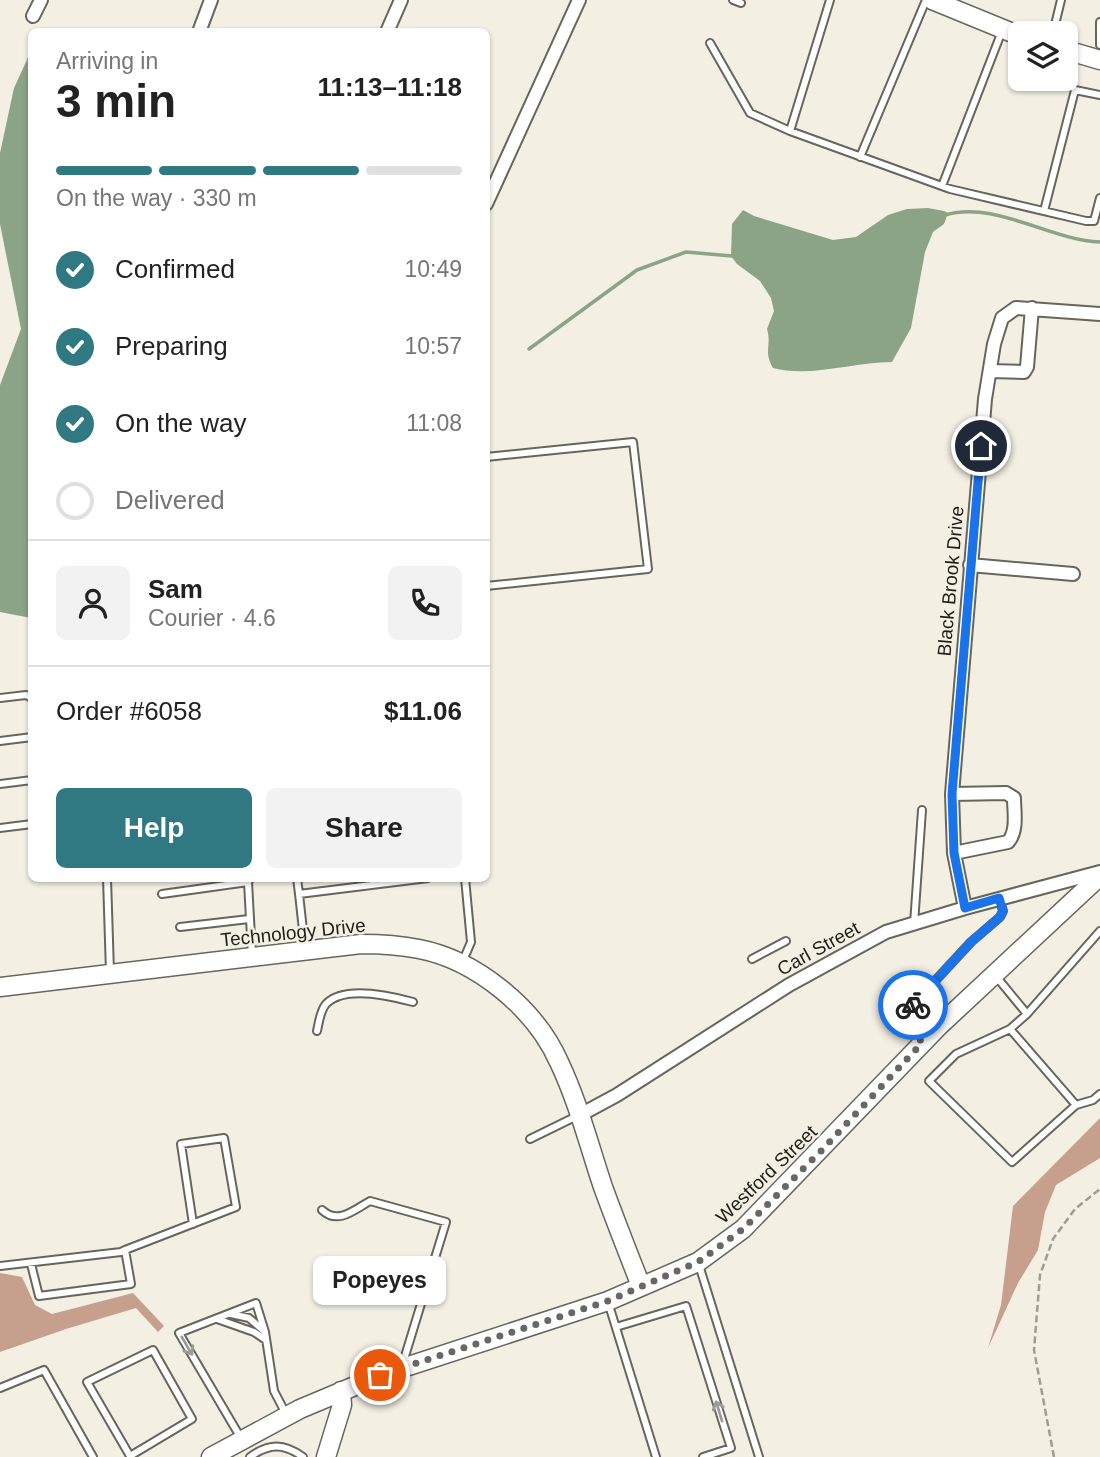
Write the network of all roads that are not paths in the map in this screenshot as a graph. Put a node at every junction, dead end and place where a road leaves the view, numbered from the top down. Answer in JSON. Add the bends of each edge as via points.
{"nodes":[{"id":1,"x":41,"y":0,"type":"edge"},
{"id":2,"x":211,"y":0,"type":"edge"},
{"id":3,"x":401,"y":0,"type":"edge"},
{"id":4,"x":579,"y":0,"type":"edge"},
{"id":5,"x":733,"y":0,"type":"edge"},
{"id":6,"x":830,"y":0,"type":"edge"},
{"id":7,"x":926,"y":0,"type":"edge"},
{"id":8,"x":932,"y":0,"type":"edge"},
{"id":9,"x":1061,"y":0,"type":"edge"},
{"id":10,"x":741,"y":3,"type":"dead end"},
{"id":11,"x":33,"y":16,"type":"dead end"},
{"id":12,"x":1056,"y":21,"type":"edge"},
{"id":13,"x":1100,"y":22,"type":"edge"},
{"id":14,"x":200,"y":28,"type":"edge"},
{"id":15,"x":389,"y":28,"type":"edge"},
{"id":16,"x":1008,"y":30,"type":"edge"},
{"id":17,"x":1008,"y":41,"type":"edge"},
{"id":18,"x":710,"y":43,"type":"dead end"},
{"id":19,"x":1100,"y":45,"type":"edge"},
{"id":20,"x":1078,"y":54,"type":"edge"},
{"id":21,"x":1100,"y":60,"type":"edge"},
{"id":22,"x":1100,"y":95,"type":"edge"},
{"id":23,"x":790,"y":131,"type":"junction"},
{"id":24,"x":860,"y":156,"type":"junction"},
{"id":25,"x":943,"y":186,"type":"junction"},
{"id":26,"x":490,"y":195,"type":"edge"},
{"id":27,"x":1100,"y":198,"type":"edge"},
{"id":28,"x":1044,"y":211,"type":"junction"},
{"id":29,"x":1032,"y":308,"type":"junction"},
{"id":30,"x":1100,"y":314,"type":"edge"},
{"id":31,"x":990,"y":371,"type":"junction"},
{"id":32,"x":490,"y":457,"type":"edge"},
{"id":33,"x":970,"y":565,"type":"junction"},
{"id":34,"x":1073,"y":574,"type":"dead end"},
{"id":35,"x":490,"y":586,"type":"edge"},
{"id":36,"x":28,"y":696,"type":"edge"},
{"id":37,"x":0,"y":698,"type":"edge"},
{"id":38,"x":28,"y":738,"type":"edge"},
{"id":39,"x":0,"y":741,"type":"edge"},
{"id":40,"x":28,"y":781,"type":"edge"},
{"id":41,"x":0,"y":785,"type":"edge"},
{"id":42,"x":952,"y":794,"type":"junction"},
{"id":43,"x":922,"y":810,"type":"dead end"},
{"id":44,"x":28,"y":824,"type":"edge"},
{"id":45,"x":0,"y":828,"type":"edge"},
{"id":46,"x":954,"y":853,"type":"junction"},
{"id":47,"x":1100,"y":876,"type":"edge"},
{"id":48,"x":107,"y":882,"type":"edge"},
{"id":49,"x":237,"y":882,"type":"edge"},
{"id":50,"x":249,"y":882,"type":"edge"},
{"id":51,"x":298,"y":882,"type":"edge"},
{"id":52,"x":396,"y":882,"type":"edge"},
{"id":53,"x":465,"y":882,"type":"edge"},
{"id":54,"x":162,"y":894,"type":"dead end"},
{"id":55,"x":299,"y":894,"type":"junction"},
{"id":56,"x":999,"y":898,"type":"junction"},
{"id":57,"x":965,"y":908,"type":"junction"},
{"id":58,"x":249,"y":919,"type":"junction"},
{"id":59,"x":914,"y":924,"type":"junction"},
{"id":60,"x":180,"y":927,"type":"dead end"},
{"id":61,"x":1100,"y":931,"type":"edge"},
{"id":62,"x":786,"y":941,"type":"dead end"},
{"id":63,"x":306,"y":950,"type":"junction"},
{"id":64,"x":253,"y":957,"type":"junction"},
{"id":65,"x":751,"y":960,"type":"dead end"},
{"id":66,"x":462,"y":965,"type":"junction"},
{"id":67,"x":110,"y":974,"type":"junction"},
{"id":68,"x":993,"y":974,"type":"junction"},
{"id":69,"x":0,"y":987,"type":"edge"},
{"id":70,"x":413,"y":1002,"type":"dead end"},
{"id":71,"x":1027,"y":1014,"type":"junction"},
{"id":72,"x":1010,"y":1029,"type":"junction"},
{"id":73,"x":317,"y":1031,"type":"dead end"},
{"id":74,"x":922,"y":1043,"type":"junction"},
{"id":75,"x":1100,"y":1094,"type":"edge"},
{"id":76,"x":1076,"y":1105,"type":"junction"},
{"id":77,"x":580,"y":1115,"type":"junction"},
{"id":78,"x":530,"y":1139,"type":"dead end"},
{"id":79,"x":322,"y":1210,"type":"dead end"},
{"id":80,"x":193,"y":1224,"type":"junction"},
{"id":81,"x":125,"y":1250,"type":"junction"},
{"id":82,"x":698,"y":1262,"type":"junction"},
{"id":83,"x":31,"y":1264,"type":"junction"},
{"id":84,"x":0,"y":1266,"type":"edge"},
{"id":85,"x":641,"y":1286,"type":"junction"},
{"id":86,"x":608,"y":1301,"type":"junction"},
{"id":87,"x":228,"y":1314,"type":"junction"},
{"id":88,"x":216,"y":1319,"type":"junction"},
{"id":89,"x":616,"y":1327,"type":"junction"},
{"id":90,"x":266,"y":1336,"type":"junction"},
{"id":91,"x":402,"y":1368,"type":"junction"},
{"id":92,"x":0,"y":1388,"type":"edge"},
{"id":93,"x":341,"y":1391,"type":"junction"},
{"id":94,"x":293,"y":1412,"type":"junction"},
{"id":95,"x":242,"y":1440,"type":"junction"},
{"id":96,"x":328,"y":1452,"type":"edge"},
{"id":97,"x":93,"y":1457,"type":"edge"},
{"id":98,"x":131,"y":1457,"type":"edge"},
{"id":99,"x":211,"y":1457,"type":"edge"},
{"id":100,"x":250,"y":1457,"type":"edge"},
{"id":101,"x":303,"y":1457,"type":"edge"},
{"id":102,"x":656,"y":1457,"type":"edge"},
{"id":103,"x":703,"y":1457,"type":"edge"},
{"id":104,"x":759,"y":1457,"type":"edge"}],
"edges":[{"from":1,"to":11,"type":"street"},
{"from":2,"to":14,"type":"street"},
{"from":3,"to":15,"type":"street"},
{"from":4,"to":26,"type":"street"},
{"from":5,"to":10,"type":"lane"},
{"from":6,"to":23,"type":"lane"},
{"from":7,"to":24,"type":"lane"},
{"from":8,"to":16,"type":"main road"},
{"from":9,"to":12,"type":"lane"},
{"from":13,"to":19,"type":"lane"},
{"from":17,"to":25,"type":"lane"},
{"from":18,"to":23,"type":"lane","via":[[750,113]]},
{"from":20,"to":21,"type":"main road"},
{"from":22,"to":28,"type":"lane","via":[[1075,90]]},
{"from":23,"to":24,"type":"lane"},
{"from":24,"to":25,"type":"lane"},
{"from":25,"to":28,"type":"lane"},
{"from":27,"to":28,"type":"lane","via":[[1094,221]]},
{"from":29,"to":30,"type":"street","name":"Black Brook Drive"},
{"from":29,"to":31,"type":"street","name":"Black Brook Drive","via":[[1016,308],[1002,318]]},
{"from":29,"to":31,"type":"street","via":[[1024,372]]},
{"from":31,"to":33,"type":"street","name":"Black Brook Drive"},
{"from":32,"to":35,"type":"lane","via":[[633,442],[648,569]]},
{"from":33,"to":34,"type":"street"},
{"from":33,"to":42,"type":"street","name":"Black Brook Drive"},
{"from":36,"to":37,"type":"lane"},
{"from":38,"to":39,"type":"lane"},
{"from":40,"to":41,"type":"lane"},
{"from":42,"to":46,"type":"street","name":"Black Brook Drive"},
{"from":42,"to":46,"type":"street","via":[[1006,793],[1014,797],[1008,842]]},
{"from":43,"to":59,"type":"lane"},
{"from":44,"to":45,"type":"lane"},
{"from":46,"to":57,"type":"street","name":"Black Brook Drive"},
{"from":47,"to":56,"type":"street","name":"Carl Street"},
{"from":47,"to":68,"type":"main road","name":"Westford Street"},
{"from":48,"to":67,"type":"lane"},
{"from":49,"to":54,"type":"lane"},
{"from":50,"to":58,"type":"lane"},
{"from":51,"to":55,"type":"lane"},
{"from":52,"to":55,"type":"lane"},
{"from":53,"to":66,"type":"lane","via":[[471,942]]},
{"from":55,"to":63,"type":"lane"},
{"from":56,"to":57,"type":"street","name":"Carl Street"},
{"from":56,"to":74,"type":"lane","via":[[1000,917],[910,1007],[908,1018]]},
{"from":57,"to":59,"type":"street","name":"Carl Street"},
{"from":58,"to":60,"type":"lane"},
{"from":58,"to":64,"type":"lane"},
{"from":59,"to":77,"type":"street","name":"Carl Street","via":[[886,932],[789,985]]},
{"from":61,"to":71,"type":"lane"},
{"from":62,"to":65,"type":"lane"},
{"from":63,"to":64,"type":"main road","name":"Technology Drive"},
{"from":63,"to":66,"type":"main road","name":"Technology Drive","via":[[391,945],[421,949]]},
{"from":64,"to":67,"type":"main road","name":"Technology Drive"},
{"from":66,"to":77,"type":"main road","name":"Technology Drive","via":[[496,986],[540,1030],[559,1060]]},
{"from":67,"to":69,"type":"main road","name":"Technology Drive"},
{"from":68,"to":71,"type":"lane"},
{"from":68,"to":74,"type":"main road","name":"Westford Street"},
{"from":70,"to":73,"type":"lane","via":[[363,993],[340,997],[327,1004]]},
{"from":71,"to":72,"type":"lane"},
{"from":72,"to":76,"type":"lane"},
{"from":72,"to":76,"type":"lane","via":[[956,1054],[929,1080],[1012,1163]]},
{"from":74,"to":82,"type":"main road","name":"Westford Street","via":[[743,1229]]},
{"from":75,"to":76,"type":"lane"},
{"from":77,"to":78,"type":"lane"},
{"from":77,"to":85,"type":"main road","name":"Technology Drive"},
{"from":79,"to":91,"type":"lane","via":[[342,1216],[370,1201],[446,1222]]},
{"from":80,"to":80,"type":"lane","via":[[236,1208],[224,1138],[181,1144]]},
{"from":80,"to":81,"type":"lane"},
{"from":81,"to":83,"type":"lane"},
{"from":81,"to":83,"type":"lane","via":[[131,1284],[39,1296]]},
{"from":82,"to":85,"type":"main road","name":"Westford Street"},
{"from":82,"to":104,"type":"lane"},
{"from":83,"to":84,"type":"lane"},
{"from":85,"to":86,"type":"main road","name":"Westford Street"},
{"from":86,"to":89,"type":"lane"},
{"from":86,"to":91,"type":"main road","name":"Westford Street"},
{"from":87,"to":88,"type":"lane"},
{"from":87,"to":90,"type":"lane","via":[[249,1318]]},
{"from":87,"to":90,"type":"lane","via":[[256,1303]]},
{"from":88,"to":90,"type":"lane"},
{"from":88,"to":95,"type":"lane","one_way":true,"via":[[179,1333]]},
{"from":89,"to":102,"type":"lane"},
{"from":103,"to":89,"type":"lane","one_way":true,"via":[[731,1448],[686,1306]]},
{"from":90,"to":94,"type":"lane","via":[[274,1391]]},
{"from":91,"to":93,"type":"main road","name":"Westford Street"},
{"from":92,"to":97,"type":"lane","via":[[44,1370]]},
{"from":93,"to":94,"type":"main road","name":"Westford Street"},
{"from":93,"to":96,"type":"main road","via":[[342,1405]]},
{"from":94,"to":95,"type":"main road","name":"Westford Street"},
{"from":94,"to":96,"type":"main road","via":[[316,1410],[327,1416],[331,1424]]},
{"from":95,"to":99,"type":"main road","name":"Westford Street"},
{"from":98,"to":98,"type":"lane","via":[[87,1382],[153,1350],[192,1419]]},
{"from":100,"to":101,"type":"lane","via":[[278,1445]]}]}
